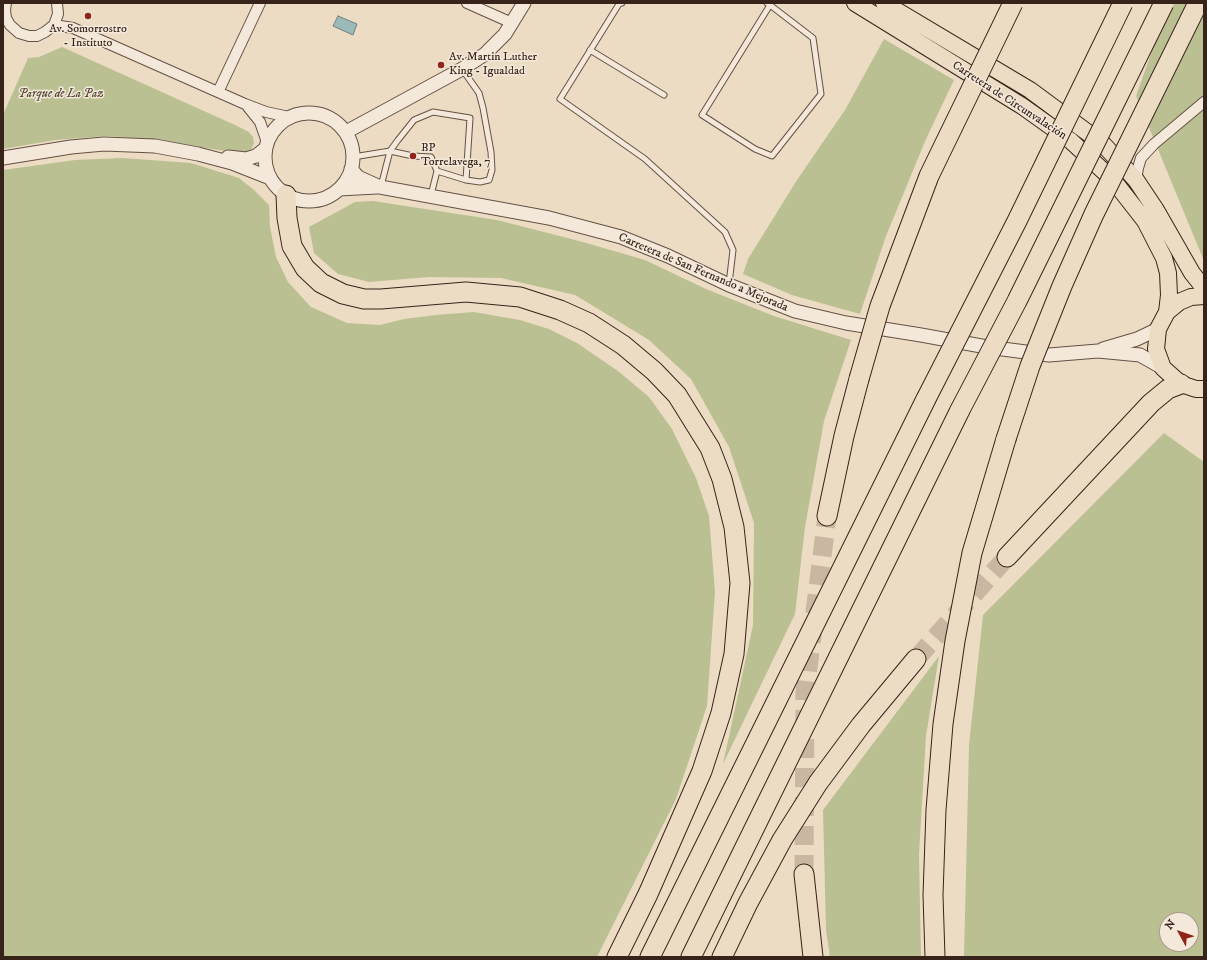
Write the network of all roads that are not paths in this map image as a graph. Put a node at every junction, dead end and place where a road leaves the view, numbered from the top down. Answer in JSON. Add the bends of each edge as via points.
{"nodes":[{"id":1,"x":6,"y":3,"type":"edge"},
{"id":2,"x":57,"y":3,"type":"edge"},
{"id":3,"x":260,"y":3,"type":"edge"},
{"id":4,"x":467,"y":3,"type":"edge"},
{"id":5,"x":524,"y":3,"type":"edge"},
{"id":6,"x":622,"y":3,"type":"edge"},
{"id":7,"x":855,"y":3,"type":"edge"},
{"id":8,"x":884,"y":3,"type":"edge"},
{"id":9,"x":1013,"y":3,"type":"edge"},
{"id":10,"x":1123,"y":3,"type":"edge"},
{"id":11,"x":1164,"y":3,"type":"edge"},
{"id":12,"x":1198,"y":3,"type":"edge"},
{"id":13,"x":768,"y":4,"type":"edge"},
{"id":14,"x":58,"y":14,"type":"junction"},
{"id":15,"x":512,"y":23,"type":"junction"},
{"id":16,"x":54,"y":25,"type":"junction"},
{"id":17,"x":73,"y":28,"type":"junction"},
{"id":18,"x":590,"y":50,"type":"junction"},
{"id":19,"x":462,"y":69,"type":"junction"},
{"id":20,"x":218,"y":92,"type":"junction"},
{"id":21,"x":664,"y":95,"type":"dead end"},
{"id":22,"x":1204,"y":102,"type":"edge"},
{"id":23,"x":245,"y":104,"type":"junction"},
{"id":24,"x":289,"y":117,"type":"junction"},
{"id":25,"x":346,"y":132,"type":"junction"},
{"id":26,"x":1103,"y":144,"type":"junction"},
{"id":27,"x":1154,"y":144,"type":"junction"},
{"id":28,"x":266,"y":146,"type":"junction"},
{"id":29,"x":390,"y":151,"type":"junction"},
{"id":30,"x":198,"y":154,"type":"junction"},
{"id":31,"x":3,"y":158,"type":"edge"},
{"id":32,"x":352,"y":163,"type":"junction"},
{"id":33,"x":437,"y":171,"type":"junction"},
{"id":34,"x":270,"y":178,"type":"junction"},
{"id":35,"x":466,"y":180,"type":"junction"},
{"id":36,"x":1136,"y":180,"type":"junction"},
{"id":37,"x":380,"y":187,"type":"junction"},
{"id":38,"x":339,"y":189,"type":"junction"},
{"id":39,"x":286,"y":195,"type":"junction"},
{"id":40,"x":431,"y":196,"type":"junction"},
{"id":41,"x":729,"y":285,"type":"junction"},
{"id":42,"x":1204,"y":288,"type":"edge"},
{"id":43,"x":1204,"y":296,"type":"edge"},
{"id":44,"x":1167,"y":312,"type":"junction"},
{"id":45,"x":1158,"y":329,"type":"junction"},
{"id":46,"x":1098,"y":351,"type":"junction"},
{"id":47,"x":1163,"y":368,"type":"junction"},
{"id":48,"x":1181,"y":384,"type":"junction"},
{"id":49,"x":1204,"y":388,"type":"edge"},
{"id":50,"x":827,"y":516,"type":"tunnel mouth"},
{"id":51,"x":1007,"y":557,"type":"tunnel mouth"},
{"id":52,"x":916,"y":659,"type":"tunnel mouth"},
{"id":53,"x":804,"y":874,"type":"tunnel mouth"},
{"id":54,"x":617,"y":957,"type":"edge"},
{"id":55,"x":650,"y":957,"type":"edge"},
{"id":56,"x":691,"y":957,"type":"edge"},
{"id":57,"x":722,"y":957,"type":"edge"},
{"id":58,"x":814,"y":957,"type":"edge"},
{"id":59,"x":935,"y":957,"type":"edge"}],
"edges":[{"from":1,"to":16,"type":"street","via":[[8,22],[22,35],[37,36]]},
{"from":2,"to":14,"type":"street"},
{"from":3,"to":20,"type":"street"},
{"from":4,"to":15,"type":"street"},
{"from":5,"to":15,"type":"street"},
{"from":6,"to":18,"type":"lane"},
{"from":7,"to":44,"type":"main road","name":"Carretera de Circunvalación","via":[[1022,106],[1071,141],[1113,180],[1145,221],[1164,258],[1168,273]]},
{"from":8,"to":26,"type":"main road","name":"Carretera de Circunvalación","via":[[1030,90]]},
{"from":9,"to":50,"type":"highway","bridge":true,"via":[[929,176],[880,306],[844,436]]},
{"from":10,"to":55,"type":"highway","bridge":true},
{"from":11,"to":56,"type":"highway","bridge":true},
{"from":12,"to":59,"type":"highway","bridge":true,"via":[[1094,214],[1062,286],[1030,366],[972,553],[943,724],[933,895]]},
{"from":13,"to":13,"type":"lane","via":[[813,38],[820,94],[772,156],[755,149],[702,115]]},
{"from":14,"to":16,"type":"street"},
{"from":14,"to":17,"type":"street"},
{"from":15,"to":19,"type":"street","via":[[485,54]]},
{"from":16,"to":17,"type":"street"},
{"from":17,"to":20,"type":"street"},
{"from":18,"to":21,"type":"lane"},
{"from":18,"to":41,"type":"lane","via":[[560,99],[645,159],[725,232],[733,250]]},
{"from":19,"to":25,"type":"street"},
{"from":19,"to":35,"type":"lane","via":[[479,93],[492,170],[489,180]]},
{"from":20,"to":23,"type":"street"},
{"from":22,"to":27,"type":"street"},
{"from":23,"to":24,"type":"street"},
{"from":23,"to":28,"type":"street","via":[[260,122]]},
{"from":24,"to":25,"type":"street","via":[[304,112],[320,114],[334,120]]},
{"from":24,"to":28,"type":"street","via":[[275,128]]},
{"from":25,"to":32,"type":"street","via":[[350,140]]},
{"from":26,"to":27,"type":"street","via":[[1124,151],[1137,151]]},
{"from":26,"to":36,"type":"main road","name":"Carretera de Circunvalación"},
{"from":27,"to":36,"type":"street","via":[[1142,158]]},
{"from":28,"to":30,"type":"street","via":[[256,156],[246,159]]},
{"from":28,"to":34,"type":"street","via":[[266,168]]},
{"from":29,"to":32,"type":"lane"},
{"from":29,"to":33,"type":"lane","via":[[431,158]]},
{"from":29,"to":35,"type":"lane","via":[[414,120],[433,112],[470,118]]},
{"from":29,"to":37,"type":"lane"},
{"from":30,"to":31,"type":"street","via":[[155,146],[104,144],[71,146]]},
{"from":30,"to":34,"type":"street","via":[[232,163]]},
{"from":32,"to":37,"type":"street","via":[[358,177]]},
{"from":32,"to":38,"type":"street","via":[[346,180]]},
{"from":33,"to":35,"type":"lane"},
{"from":33,"to":40,"type":"lane"},
{"from":34,"to":39,"type":"street"},
{"from":36,"to":42,"type":"main road","name":"Carretera de Circunvalación","via":[[1192,273]]},
{"from":37,"to":38,"type":"street"},
{"from":37,"to":40,"type":"street","name":"Carretera de San Fernando a Mejorada"},
{"from":38,"to":39,"type":"street","via":[[330,196],[312,201]]},
{"from":39,"to":54,"type":"highway","via":[[292,246],[305,268],[321,283],[343,294],[364,299],[466,292],[520,297],[560,310],[589,323],[623,345],[654,371],[677,395],[710,448],[722,479],[734,527],[740,583],[734,654],[721,714],[702,771],[648,894]]},
{"from":40,"to":41,"type":"street","name":"Carretera de San Fernando a Mejorada","via":[[549,218],[621,237]]},
{"from":41,"to":46,"type":"street","name":"Carretera de San Fernando a Mejorada","via":[[795,311],[846,323],[987,347],[1049,354]]},
{"from":43,"to":44,"type":"main road","via":[[1191,297],[1179,302]]},
{"from":44,"to":45,"type":"main road"},
{"from":45,"to":46,"type":"street","via":[[1137,339]]},
{"from":45,"to":47,"type":"main road","via":[[1156,349]]},
{"from":46,"to":47,"type":"street","via":[[1140,355]]},
{"from":47,"to":48,"type":"main road"},
{"from":48,"to":49,"type":"main road","via":[[1196,389]]},
{"from":48,"to":51,"type":"highway","via":[[1168,389],[1151,403]]},
{"from":52,"to":57,"type":"highway","via":[[861,725],[818,783],[779,846]]},
{"from":53,"to":58,"type":"highway"}]}
